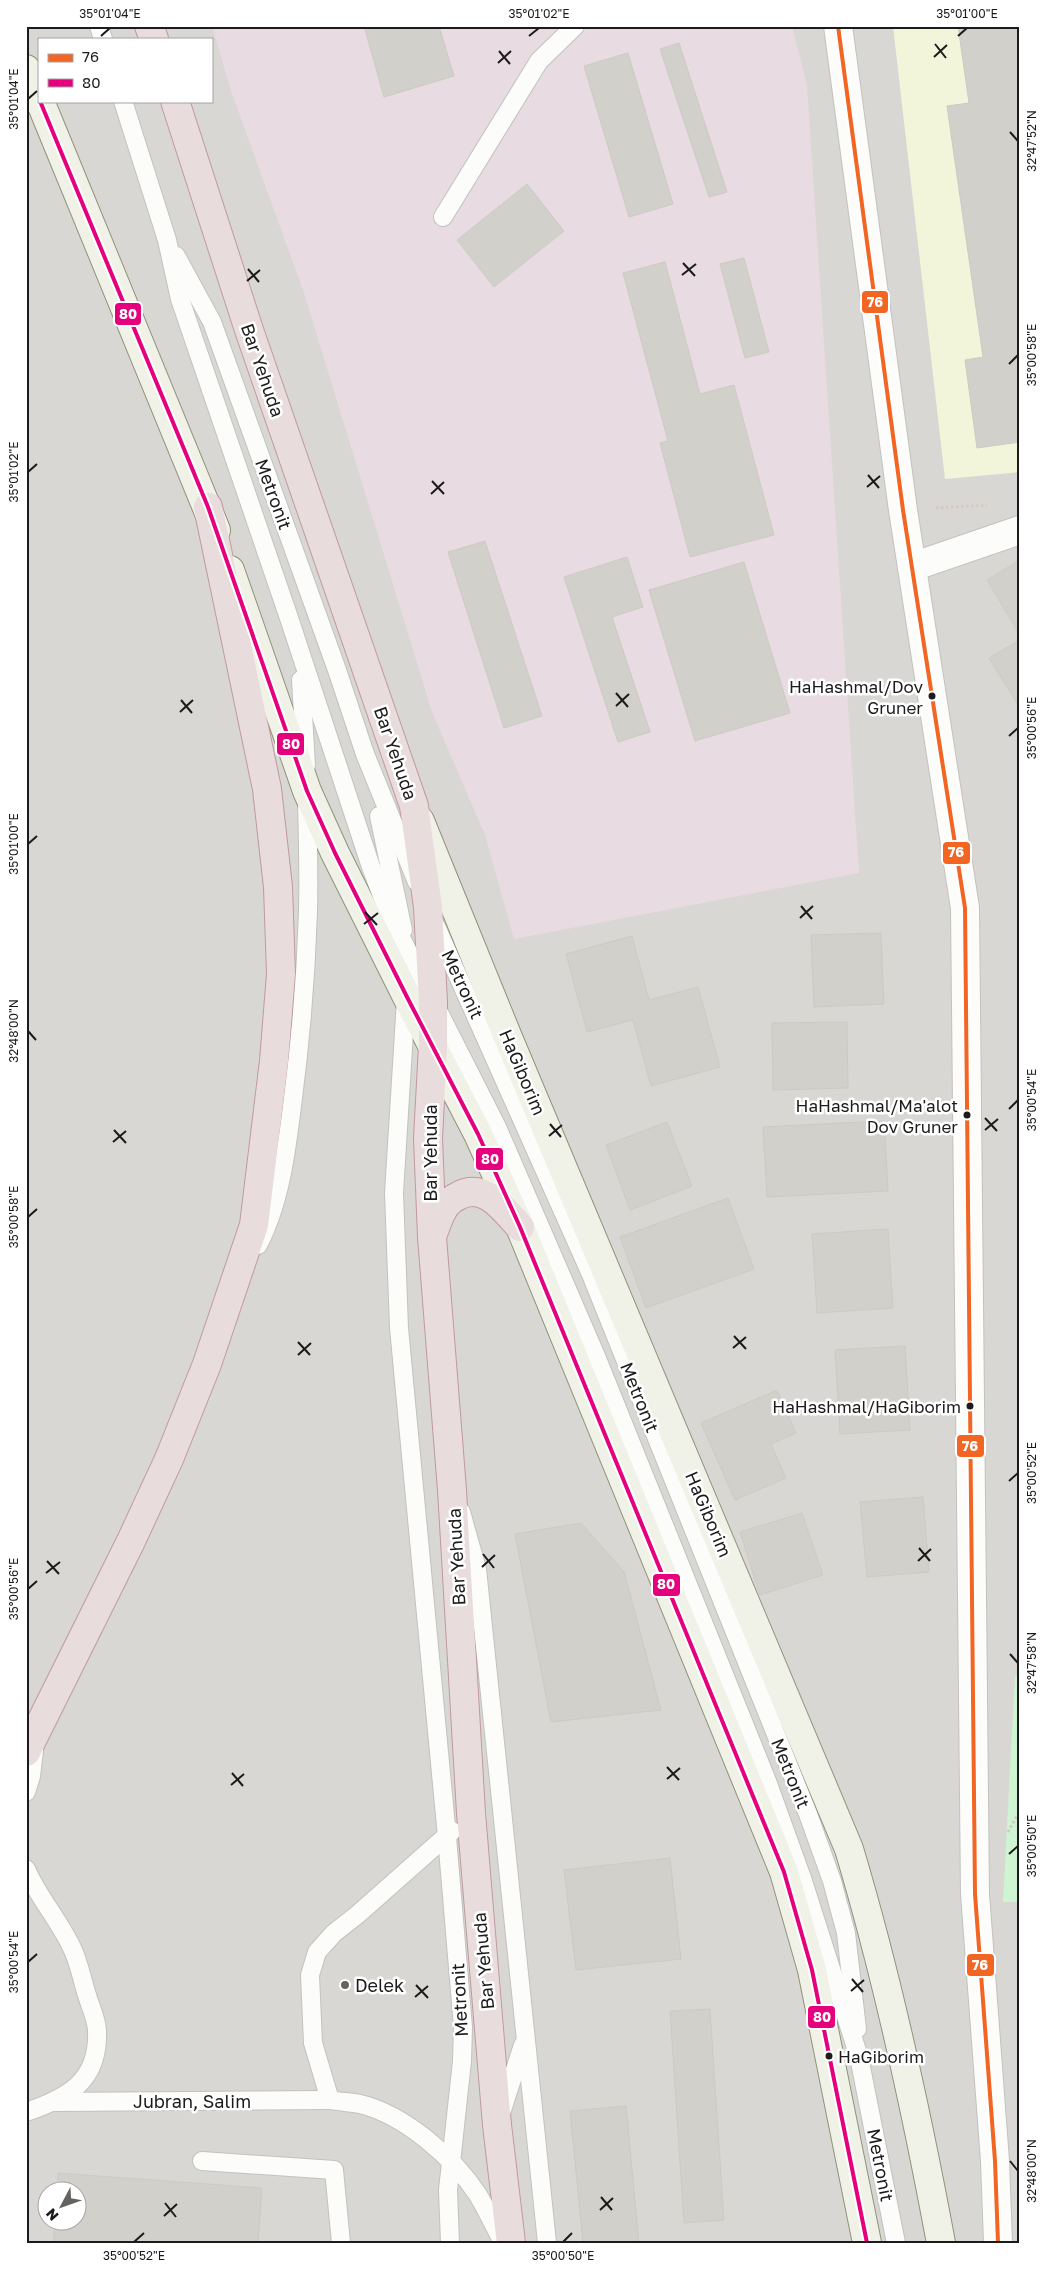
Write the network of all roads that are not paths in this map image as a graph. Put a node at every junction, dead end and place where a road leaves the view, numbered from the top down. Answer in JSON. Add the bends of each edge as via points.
{"nodes":[{"id":1,"x":99,"y":26,"type":"edge"},
{"id":2,"x":149,"y":26,"type":"edge"},
{"id":3,"x":575,"y":26,"type":"edge"},
{"id":4,"x":838,"y":26,"type":"edge"},
{"id":5,"x":103,"y":38,"type":"edge"},
{"id":6,"x":154,"y":38,"type":"edge"},
{"id":7,"x":26,"y":69,"type":"edge"},
{"id":8,"x":38,"y":98,"type":"edge"},
{"id":9,"x":40,"y":102,"type":"edge"},
{"id":10,"x":123,"y":102,"type":"edge"},
{"id":11,"x":175,"y":102,"type":"edge"},
{"id":12,"x":442,"y":217,"type":"dead end"},
{"id":13,"x":167,"y":240,"type":"junction"},
{"id":14,"x":208,"y":507,"type":"junction"},
{"id":15,"x":1020,"y":530,"type":"edge"},
{"id":16,"x":912,"y":567,"type":"junction"},
{"id":17,"x":289,"y":618,"type":"junction"},
{"id":18,"x":365,"y":754,"type":"junction"},
{"id":19,"x":307,"y":791,"type":"junction"},
{"id":20,"x":414,"y":806,"type":"junction"},
{"id":21,"x":428,"y":907,"type":"junction"},
{"id":22,"x":406,"y":950,"type":"junction"},
{"id":23,"x":407,"y":997,"type":"junction"},
{"id":24,"x":433,"y":1002,"type":"junction"},
{"id":25,"x":433,"y":1046,"type":"junction"},
{"id":26,"x":520,"y":1227,"type":"junction"},
{"id":27,"x":432,"y":1237,"type":"junction"},
{"id":28,"x":232,"y":1293,"type":"junction"},
{"id":29,"x":452,"y":1490,"type":"junction"},
{"id":30,"x":31,"y":1742,"type":"edge"},
{"id":31,"x":26,"y":1792,"type":"edge"},
{"id":32,"x":471,"y":1813,"type":"junction"},
{"id":33,"x":447,"y":1836,"type":"junction"},
{"id":34,"x":26,"y":1869,"type":"edge"},
{"id":35,"x":525,"y":2039,"type":"junction"},
{"id":36,"x":859,"y":2057,"type":"junction"},
{"id":37,"x":330,"y":2100,"type":"junction"},
{"id":38,"x":54,"y":2102,"type":"junction"},
{"id":39,"x":26,"y":2112,"type":"edge"},
{"id":40,"x":497,"y":2126,"type":"junction"},
{"id":41,"x":202,"y":2161,"type":"dead end"},
{"id":42,"x":995,"y":2161,"type":"junction"},
{"id":43,"x":450,"y":2163,"type":"junction"},
{"id":44,"x":341,"y":2243,"type":"edge"},
{"id":45,"x":450,"y":2243,"type":"edge"},
{"id":46,"x":503,"y":2243,"type":"edge"},
{"id":47,"x":511,"y":2243,"type":"edge"},
{"id":48,"x":548,"y":2243,"type":"edge"},
{"id":49,"x":867,"y":2243,"type":"edge"},
{"id":50,"x":896,"y":2243,"type":"edge"},
{"id":51,"x":941,"y":2243,"type":"edge"},
{"id":52,"x":998,"y":2243,"type":"edge"},
{"id":53,"x":1011,"y":2243,"type":"edge"}],
"edges":[{"from":1,"to":5,"type":"lane"},
{"from":2,"to":6,"type":"highway"},
{"from":3,"to":12,"type":"lane","via":[[539,61]]},
{"from":4,"to":16,"type":"street"},
{"from":7,"to":8,"type":"street"},
{"from":9,"to":14,"type":"street"},
{"from":10,"to":13,"type":"lane","name":"Metronit"},
{"from":11,"to":20,"type":"highway","name":"Bar Yehuda","via":[[248,330]]},
{"from":13,"to":17,"type":"lane","name":"Metronit","via":[[180,299]]},
{"from":13,"to":18,"type":"lane","name":"Metronit","via":[[212,322]]},
{"from":14,"to":19,"type":"street"},
{"from":14,"to":28,"type":"highway","via":[[267,789],[278,887],[281,974],[254,1225]]},
{"from":15,"to":16,"type":"street"},
{"from":16,"to":42,"type":"street","via":[[965,908],[975,1894]]},
{"from":17,"to":19,"type":"lane","name":"Metronit","via":[[302,683]]},
{"from":17,"to":22,"type":"lane","name":"Metronit","via":[[365,851]]},
{"from":18,"to":21,"type":"lane","name":"Metronit","via":[[393,829]]},
{"from":18,"to":22,"type":"lane","name":"Metronit"},
{"from":19,"to":23,"type":"street"},
{"from":19,"to":28,"type":"lane","name":"Metronit","via":[[307,931],[302,1029],[290,1130],[266,1230]]},
{"from":20,"to":21,"type":"highway","name":"Bar Yehuda"},
{"from":20,"to":51,"type":"street","name":"HaGiborim","via":[[849,1849],[876,1939],[912,2092]]},
{"from":21,"to":24,"type":"highway","name":"Bar Yehuda"},
{"from":21,"to":36,"type":"lane","name":"Metronit","via":[[590,1272],[808,1814],[846,1933]]},
{"from":22,"to":23,"type":"lane","name":"Metronit"},
{"from":22,"to":24,"type":"lane","name":"Metronit"},
{"from":23,"to":25,"type":"street"},
{"from":23,"to":33,"type":"lane","name":"Metronit","via":[[394,1193],[398,1328]]},
{"from":24,"to":25,"type":"highway","name":"Bar Yehuda"},
{"from":24,"to":36,"type":"lane","name":"Metronit","via":[[496,1127],[604,1374],[767,1781],[802,1878]]},
{"from":25,"to":26,"type":"street"},
{"from":25,"to":27,"type":"highway","name":"Bar Yehuda","via":[[428,1138]]},
{"from":26,"to":27,"type":"highway","via":[[490,1198],[479,1192],[467,1191],[443,1209]]},
{"from":26,"to":49,"type":"street","via":[[784,1872],[812,1970]]},
{"from":27,"to":29,"type":"highway","name":"Bar Yehuda"},
{"from":28,"to":30,"type":"highway","via":[[169,1459]]},
{"from":29,"to":32,"type":"highway","name":"Bar Yehuda"},
{"from":29,"to":35,"type":"lane","via":[[467,1529],[477,1569]]},
{"from":30,"to":31,"type":"lane","via":[[31,1776]]},
{"from":32,"to":33,"type":"lane"},
{"from":32,"to":40,"type":"highway","name":"Bar Yehuda"},
{"from":33,"to":37,"type":"lane","via":[[358,1915],[334,1932],[317,1952],[310,1975],[312,2043]]},
{"from":33,"to":43,"type":"lane","name":"Metronit","via":[[463,2027]]},
{"from":34,"to":38,"type":"lane","via":[[73,1948],[98,2030],[95,2056],[88,2072],[79,2085]]},
{"from":35,"to":40,"type":"lane"},
{"from":35,"to":48,"type":"lane"},
{"from":36,"to":50,"type":"lane","name":"Metronit"},
{"from":37,"to":38,"type":"lane","name":"Jubran, Salim"},
{"from":37,"to":43,"type":"lane","name":"Jubran, Salim","via":[[361,2104],[388,2114],[433,2145]]},
{"from":38,"to":39,"type":"lane"},
{"from":40,"to":47,"type":"highway","name":"Bar Yehuda"},
{"from":41,"to":44,"type":"lane","via":[[334,2170]]},
{"from":42,"to":52,"type":"street"},
{"from":42,"to":53,"type":"street"},
{"from":43,"to":45,"type":"lane","name":"Metronit"},
{"from":43,"to":46,"type":"lane","name":"Jubran, Salim","via":[[478,2195]]}]}
